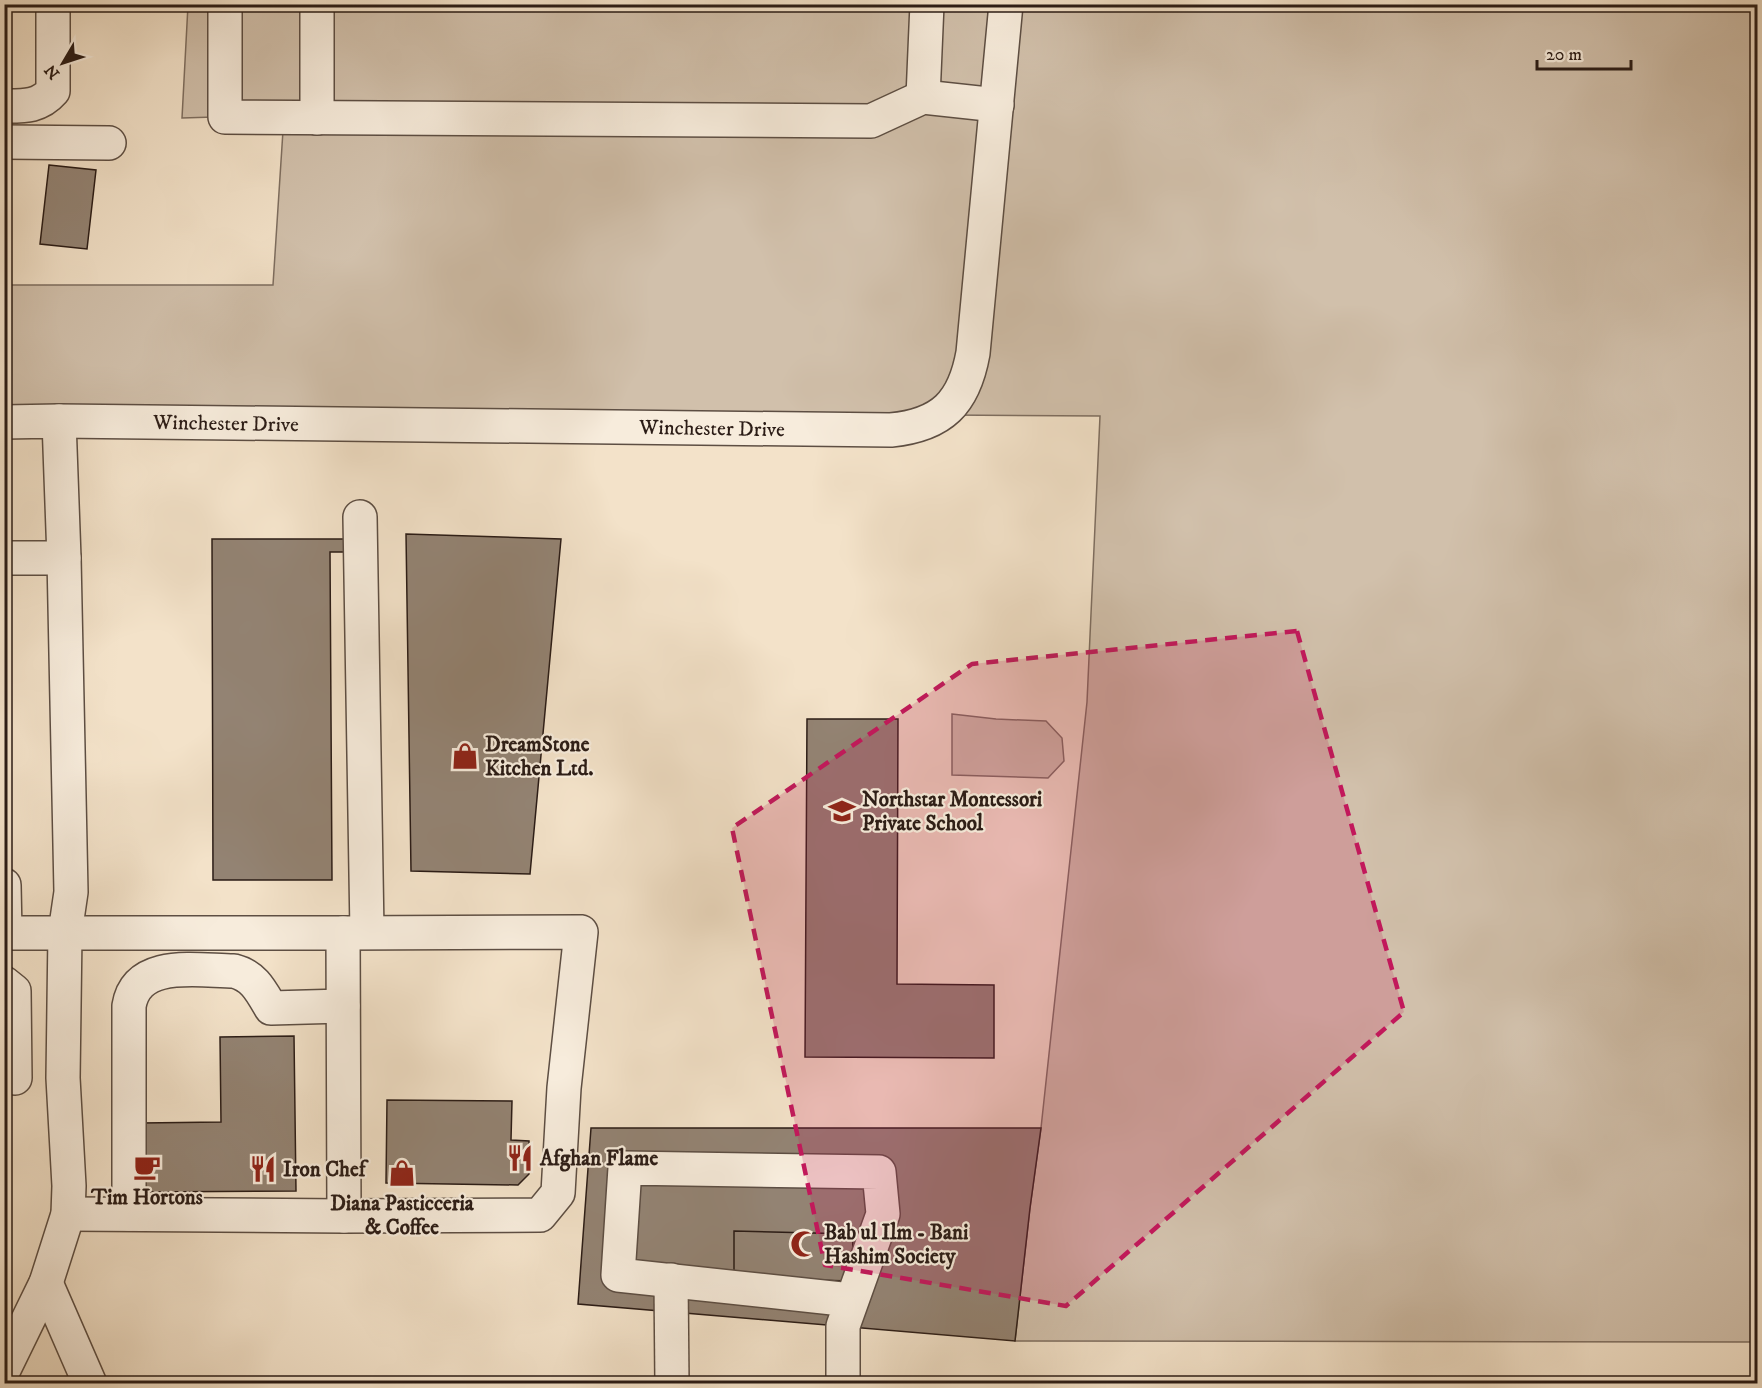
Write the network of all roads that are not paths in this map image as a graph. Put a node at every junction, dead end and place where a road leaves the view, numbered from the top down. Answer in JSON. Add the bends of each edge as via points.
{"nodes":[{"id":1,"x":53,"y":4,"type":"edge"},
{"id":2,"x":225,"y":4,"type":"edge"},
{"id":3,"x":317,"y":4,"type":"edge"},
{"id":4,"x":927,"y":4,"type":"edge"},
{"id":5,"x":1006,"y":4,"type":"edge"},
{"id":6,"x":923,"y":97,"type":"junction"},
{"id":7,"x":4,"y":105,"type":"edge"},
{"id":8,"x":997,"y":105,"type":"junction"},
{"id":9,"x":317,"y":118,"type":"junction"},
{"id":10,"x":4,"y":142,"type":"edge"},
{"id":11,"x":109,"y":143,"type":"dead end"},
{"id":12,"x":59,"y":421,"type":"junction"},
{"id":13,"x":4,"y":422,"type":"edge"},
{"id":14,"x":360,"y":518,"type":"dead end"},
{"id":15,"x":4,"y":558,"type":"edge"},
{"id":16,"x":64,"y":558,"type":"junction"},
{"id":17,"x":4,"y":885,"type":"edge"},
{"id":18,"x":355,"y":932,"type":"junction"},
{"id":19,"x":5,"y":933,"type":"edge"},
{"id":20,"x":65,"y":933,"type":"junction"},
{"id":21,"x":343,"y":1006,"type":"junction"},
{"id":22,"x":8,"y":1008,"type":"edge"},
{"id":23,"x":10,"y":1078,"type":"edge"},
{"id":24,"x":63,"y":1078,"type":"junction"},
{"id":25,"x":68,"y":1214,"type":"junction"},
{"id":26,"x":129,"y":1214,"type":"junction"},
{"id":27,"x":344,"y":1216,"type":"junction"},
{"id":28,"x":670,"y":1280,"type":"junction"},
{"id":29,"x":46,"y":1283,"type":"junction"},
{"id":30,"x":851,"y":1300,"type":"junction"},
{"id":31,"x":4,"y":1369,"type":"edge"},
{"id":32,"x":90,"y":1383,"type":"edge"},
{"id":33,"x":672,"y":1383,"type":"edge"},
{"id":34,"x":843,"y":1383,"type":"edge"}],
"edges":[{"from":1,"to":7,"type":"street","via":[[53,91],[35,105]]},
{"from":2,"to":9,"type":"street","via":[[225,117]]},
{"from":3,"to":9,"type":"street"},
{"from":4,"to":6,"type":"street"},
{"from":5,"to":8,"type":"street","name":"Winchester Drive"},
{"from":6,"to":8,"type":"street"},
{"from":6,"to":9,"type":"street","via":[[871,121]]},
{"from":8,"to":12,"type":"street","name":"Winchester Drive","via":[[971,364],[964,388],[953,405],[920,425],[891,430]]},
{"from":10,"to":11,"type":"street"},
{"from":12,"to":13,"type":"street","name":"Winchester Drive"},
{"from":12,"to":16,"type":"street"},
{"from":14,"to":18,"type":"street"},
{"from":15,"to":16,"type":"street"},
{"from":16,"to":20,"type":"street","via":[[71,892]]},
{"from":17,"to":19,"type":"street"},
{"from":18,"to":20,"type":"street"},
{"from":18,"to":21,"type":"street"},
{"from":18,"to":27,"type":"street","via":[[581,932],[564,1088],[558,1193],[540,1215]]},
{"from":19,"to":20,"type":"street"},
{"from":20,"to":24,"type":"street"},
{"from":21,"to":26,"type":"street","via":[[271,1008],[256,984],[234,971],[169,970],[147,977],[137,987],[129,1006]]},
{"from":21,"to":27,"type":"street"},
{"from":22,"to":23,"type":"street"},
{"from":23,"to":24,"type":"street"},
{"from":24,"to":25,"type":"street"},
{"from":25,"to":26,"type":"street"},
{"from":25,"to":29,"type":"street"},
{"from":26,"to":27,"type":"street"},
{"from":28,"to":30,"type":"street"},
{"from":28,"to":30,"type":"street","via":[[618,1275],[625,1168],[879,1172],[883,1215]]},
{"from":28,"to":33,"type":"street"},
{"from":29,"to":31,"type":"street"},
{"from":29,"to":32,"type":"street"},
{"from":30,"to":34,"type":"street","via":[[843,1326]]}]}
